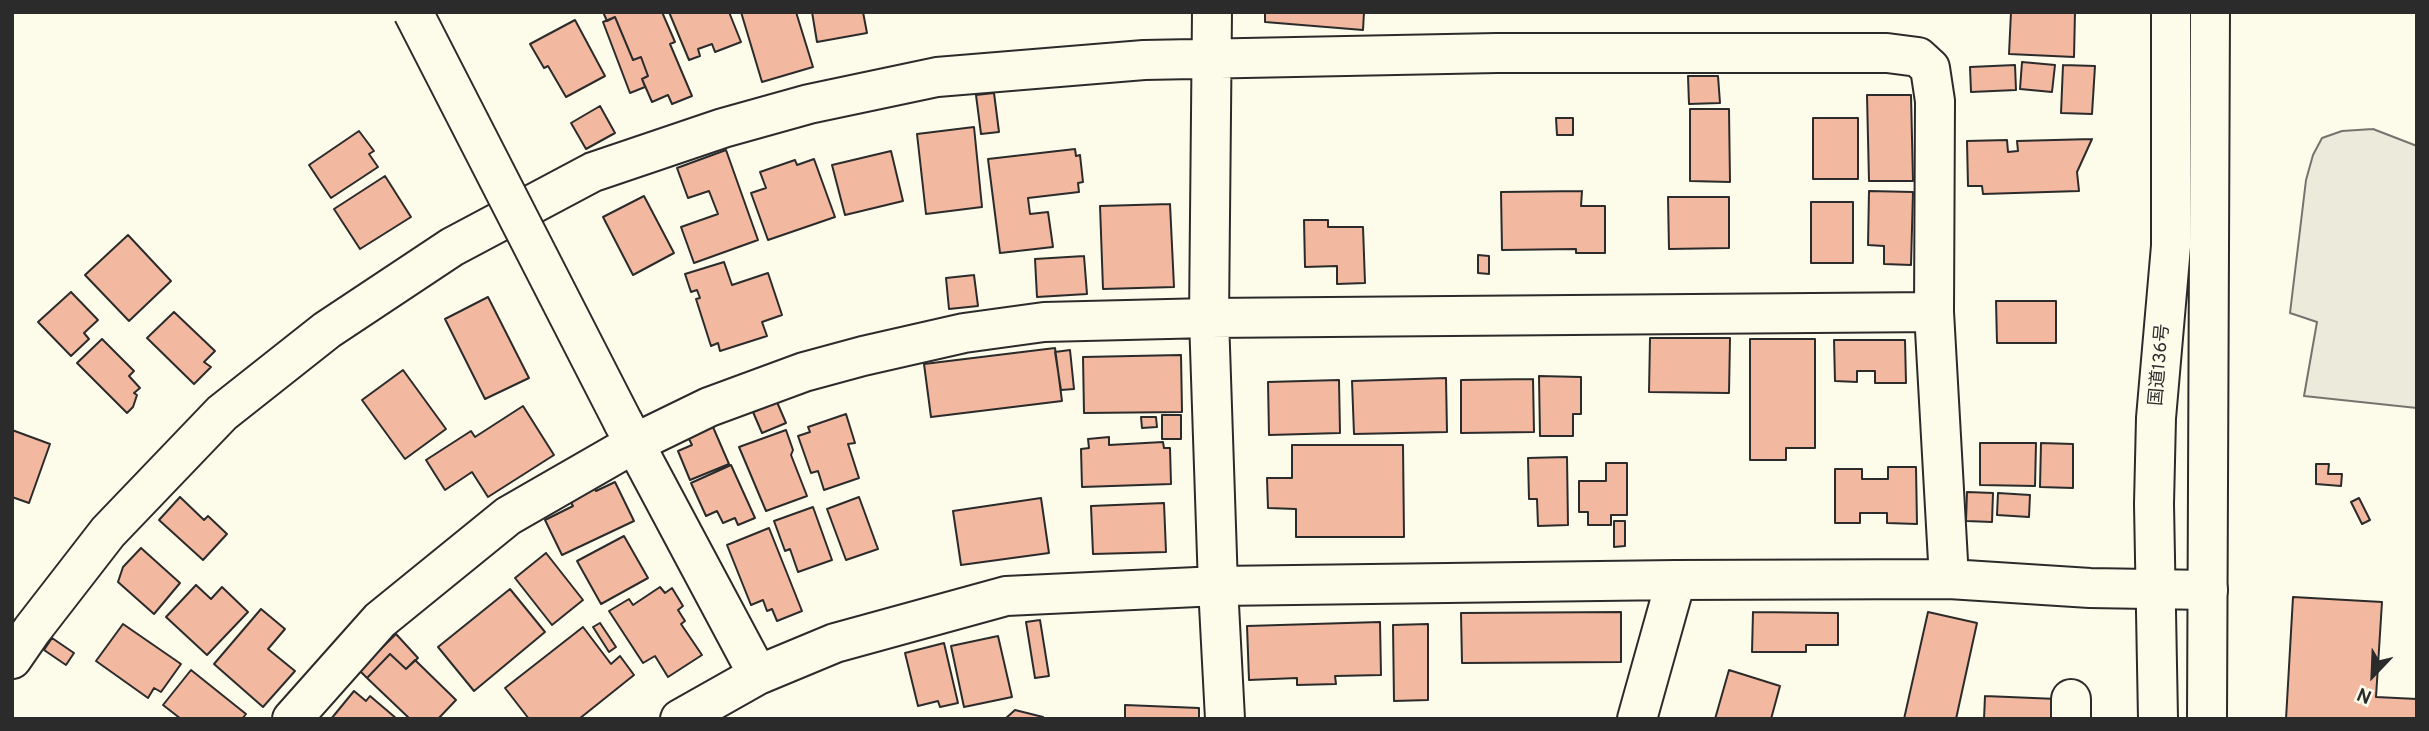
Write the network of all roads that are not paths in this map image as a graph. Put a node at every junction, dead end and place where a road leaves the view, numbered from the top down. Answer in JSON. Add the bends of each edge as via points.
{"nodes":[{"id":1,"x":413,"y":12,"type":"edge"},
{"id":2,"x":1212,"y":12,"type":"edge"},
{"id":3,"x":2171,"y":12,"type":"edge"},
{"id":4,"x":2210,"y":12,"type":"edge"},
{"id":5,"x":1212,"y":60,"type":"junction"},
{"id":6,"x":1934,"y":312,"type":"junction"},
{"id":7,"x":1209,"y":318,"type":"junction"},
{"id":8,"x":629,"y":433,"type":"junction"},
{"id":9,"x":1949,"y":579,"type":"junction"},
{"id":10,"x":1676,"y":580,"type":"junction"},
{"id":11,"x":1218,"y":586,"type":"junction"},
{"id":12,"x":2155,"y":587,"type":"junction"},
{"id":13,"x":2208,"y":590,"type":"junction"},
{"id":14,"x":12,"y":659,"type":"edge"},
{"id":15,"x":758,"y":675,"type":"junction"},
{"id":16,"x":292,"y":719,"type":"edge"},
{"id":17,"x":680,"y":719,"type":"edge"},
{"id":18,"x":1225,"y":719,"type":"edge"},
{"id":19,"x":1637,"y":719,"type":"edge"},
{"id":20,"x":2158,"y":719,"type":"edge"},
{"id":21,"x":2207,"y":719,"type":"edge"}],
"edges":[{"from":1,"to":8,"type":"main road","bridge":true},
{"from":2,"to":5,"type":"main road"},
{"from":3,"to":12,"type":"main road","name":"国道136号","via":[[2171,246],[2157,418]]},
{"from":4,"to":13,"type":"main road"},
{"from":5,"to":6,"type":"main road","via":[[1497,53],[1887,53],[1918,57],[1930,68],[1935,101]]},
{"from":5,"to":7,"type":"main road"},
{"from":5,"to":14,"type":"main road","via":[[937,77],[735,124],[593,172],[452,247],[327,330],[222,413],[108,532]]},
{"from":6,"to":7,"type":"main road"},
{"from":6,"to":9,"type":"main road"},
{"from":7,"to":8,"type":"main road","via":[[1044,322],[964,333],[804,372]]},
{"from":7,"to":11,"type":"main road"},
{"from":8,"to":15,"type":"main road"},
{"from":8,"to":16,"type":"main road","via":[[508,516],[380,620]]},
{"from":9,"to":10,"type":"main road"},
{"from":9,"to":12,"type":"main road","via":[[2090,588]]},
{"from":10,"to":11,"type":"main road"},
{"from":10,"to":19,"type":"main road"},
{"from":11,"to":15,"type":"main road","via":[[1006,596],[835,643]]},
{"from":11,"to":18,"type":"main road"},
{"from":12,"to":13,"type":"main road"},
{"from":12,"to":20,"type":"main road","name":"国道136号"},
{"from":13,"to":21,"type":"main road"},
{"from":15,"to":17,"type":"main road"}]}
